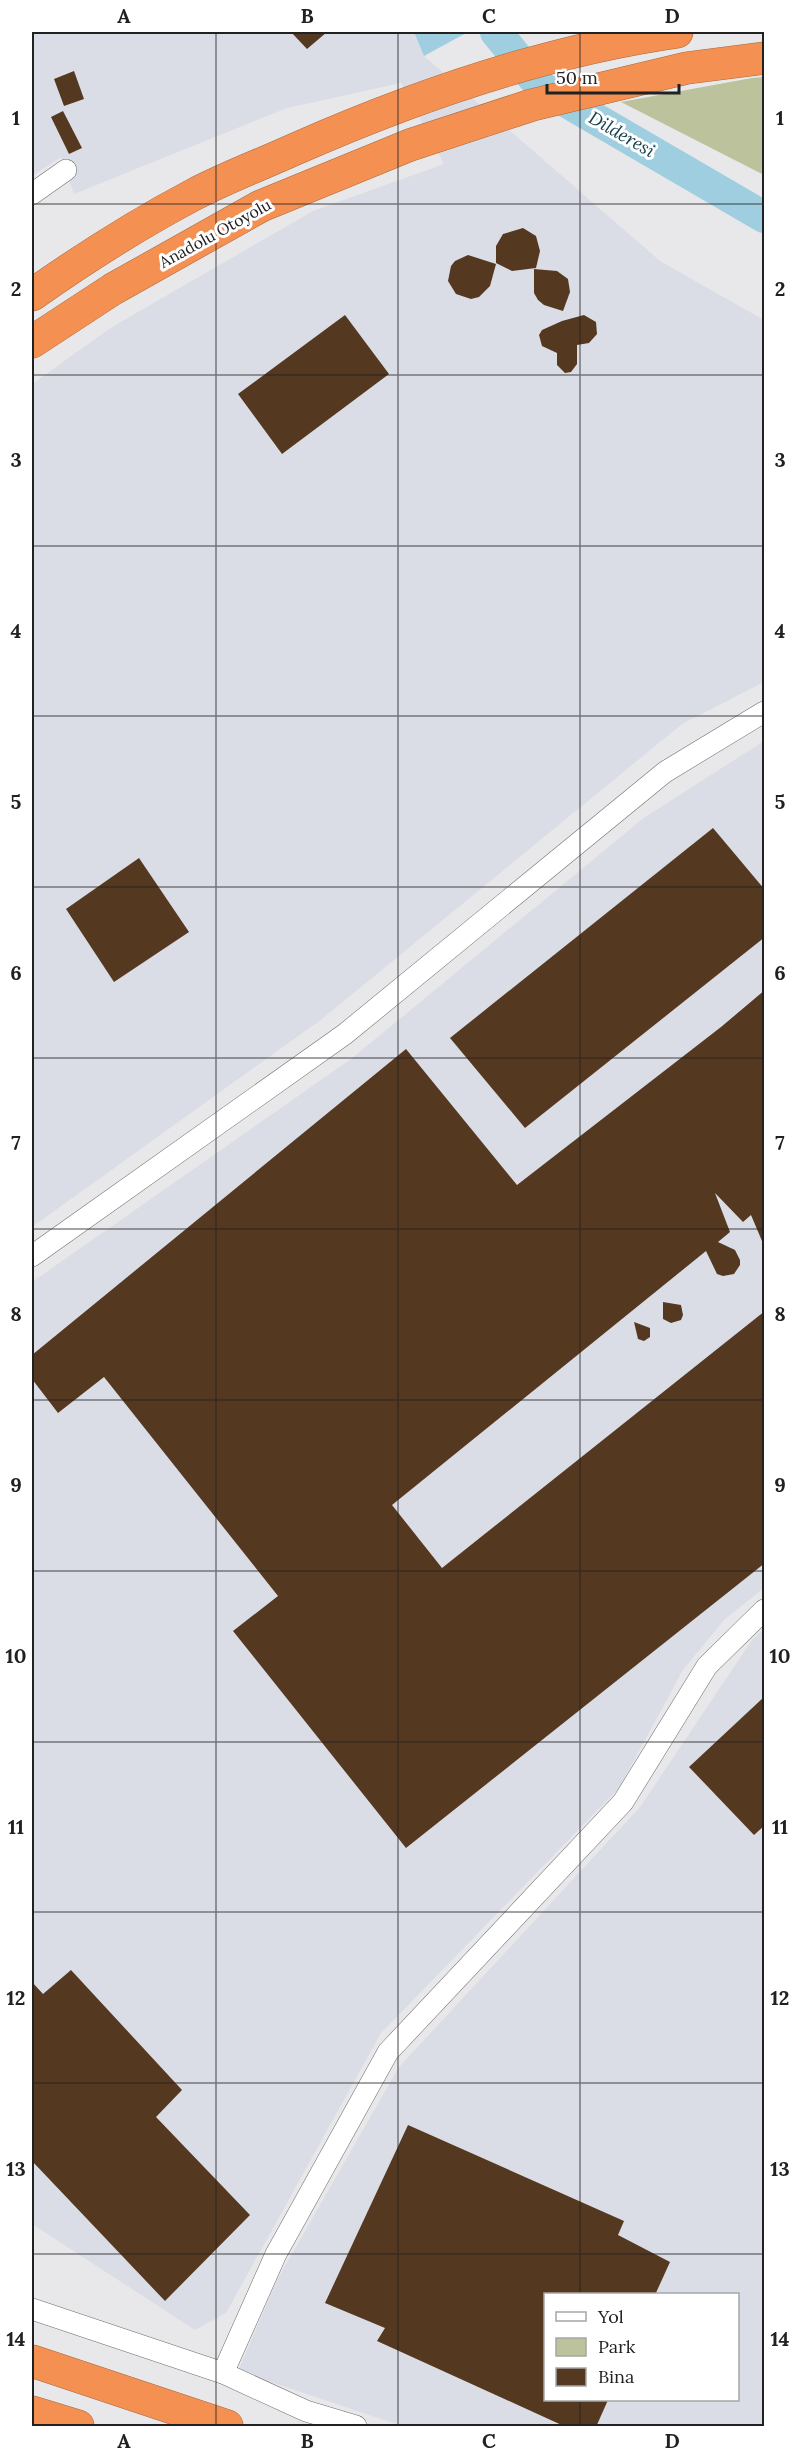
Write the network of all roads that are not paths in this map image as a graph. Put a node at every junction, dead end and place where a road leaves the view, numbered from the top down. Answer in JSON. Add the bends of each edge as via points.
{"nodes":[{"id":1,"x":677,"y":32,"type":"edge"},
{"id":2,"x":765,"y":58,"type":"edge"},
{"id":3,"x":66,"y":171,"type":"dead end"},
{"id":4,"x":32,"y":194,"type":"edge"},
{"id":5,"x":32,"y":295,"type":"edge"},
{"id":6,"x":32,"y":342,"type":"edge"},
{"id":7,"x":765,"y":712,"type":"edge"},
{"id":8,"x":32,"y":1256,"type":"edge"},
{"id":9,"x":765,"y":1610,"type":"edge"},
{"id":10,"x":32,"y":2309,"type":"edge"},
{"id":11,"x":32,"y":2361,"type":"edge"},
{"id":12,"x":223,"y":2373,"type":"junction"},
{"id":13,"x":32,"y":2412,"type":"edge"},
{"id":14,"x":78,"y":2427,"type":"edge"},
{"id":15,"x":227,"y":2427,"type":"edge"},
{"id":16,"x":356,"y":2427,"type":"edge"}],
"edges":[{"from":1,"to":5,"type":"highway","via":[[512,68],[372,115],[194,195],[63,272]]},
{"from":2,"to":6,"type":"highway","name":"Anadolu Otoyolu","via":[[687,68],[532,105],[410,145],[261,206],[113,289]]},
{"from":3,"to":4,"type":"street"},
{"from":7,"to":8,"type":"street","via":[[665,772],[345,1034]]},
{"from":9,"to":12,"type":"street","via":[[707,1666],[623,1802],[388,2052],[276,2254]]},
{"from":10,"to":12,"type":"street"},
{"from":11,"to":15,"type":"highway"},
{"from":12,"to":16,"type":"street","via":[[306,2410]]},
{"from":13,"to":14,"type":"highway"}]}
